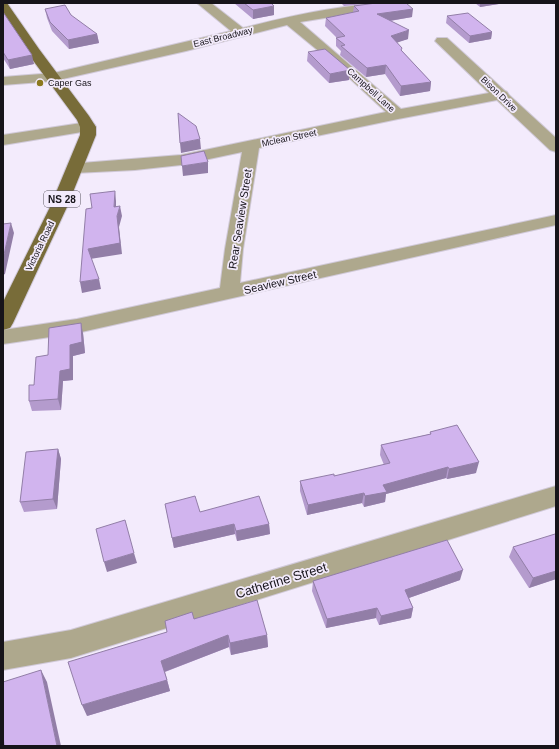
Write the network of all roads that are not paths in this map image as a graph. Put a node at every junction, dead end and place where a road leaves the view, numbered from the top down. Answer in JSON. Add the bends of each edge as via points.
{"nodes":[{"id":1,"x":203,"y":3,"type":"edge"},
{"id":2,"x":393,"y":3,"type":"edge"},
{"id":3,"x":3,"y":6,"type":"edge"},
{"id":4,"x":289,"y":20,"type":"junction"},
{"id":5,"x":241,"y":33,"type":"junction"},
{"id":6,"x":442,"y":41,"type":"dead end"},
{"id":7,"x":54,"y":76,"type":"junction"},
{"id":8,"x":3,"y":81,"type":"edge"},
{"id":9,"x":502,"y":95,"type":"junction"},
{"id":10,"x":398,"y":114,"type":"junction"},
{"id":11,"x":88,"y":127,"type":"junction"},
{"id":12,"x":3,"y":140,"type":"edge"},
{"id":13,"x":251,"y":146,"type":"junction"},
{"id":14,"x":556,"y":147,"type":"edge"},
{"id":15,"x":75,"y":168,"type":"junction"},
{"id":16,"x":556,"y":220,"type":"edge"},
{"id":17,"x":229,"y":293,"type":"junction"},
{"id":18,"x":3,"y":323,"type":"edge"},
{"id":19,"x":3,"y":337,"type":"edge"},
{"id":20,"x":556,"y":496,"type":"edge"},
{"id":21,"x":3,"y":656,"type":"edge"}],
"edges":[{"from":1,"to":5,"type":"street"},
{"from":2,"to":4,"type":"street","name":"East Broadway"},
{"from":3,"to":7,"type":"main road","via":[[34,52]]},
{"from":4,"to":5,"type":"street","name":"East Broadway"},
{"from":4,"to":10,"type":"street","name":"Campbell Lane","via":[[319,43]]},
{"from":5,"to":7,"type":"street","name":"East Broadway"},
{"from":6,"to":9,"type":"street","name":"Bison Drive"},
{"from":7,"to":8,"type":"street","name":"East Broadway"},
{"from":7,"to":11,"type":"main road"},
{"from":9,"to":10,"type":"street","name":"Mclean Street"},
{"from":9,"to":14,"type":"street","name":"Bison Drive"},
{"from":10,"to":13,"type":"street","name":"Mclean Street"},
{"from":11,"to":12,"type":"street"},
{"from":11,"to":15,"type":"main road","name":"Victoria Road","number":"NS 28","via":[[88,135]]},
{"from":13,"to":15,"type":"street","name":"Mclean Street","via":[[174,161]]},
{"from":13,"to":17,"type":"street","name":"Rear Seaview Street"},
{"from":15,"to":18,"type":"main road","name":"Victoria Road","number":"NS 28","via":[[52,223]]},
{"from":16,"to":17,"type":"street","name":"Seaview Street"},
{"from":17,"to":19,"type":"street","name":"Seaview Street","via":[[61,329]]},
{"from":20,"to":21,"type":"street","name":"Catherine Street","via":[[71,644]]}]}
